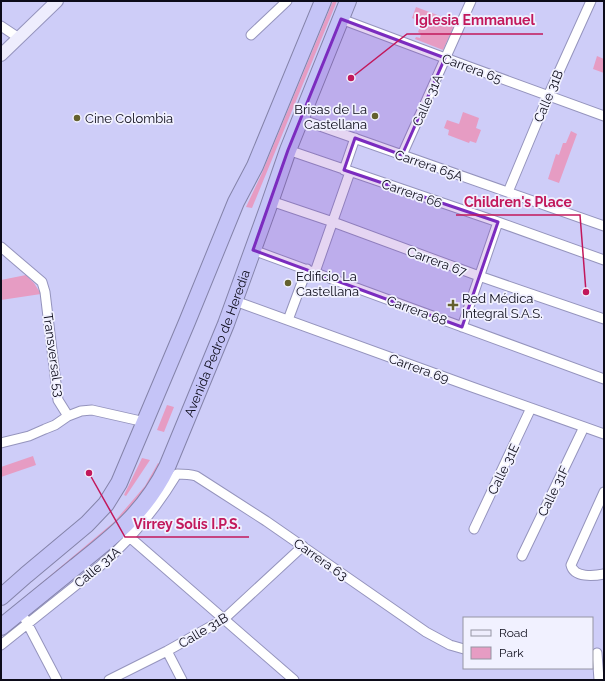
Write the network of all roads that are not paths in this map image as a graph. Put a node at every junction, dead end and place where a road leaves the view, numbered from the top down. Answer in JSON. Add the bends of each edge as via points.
{"nodes":[{"id":1,"x":57,"y":1,"type":"edge"},
{"id":2,"x":287,"y":1,"type":"edge"},
{"id":3,"x":323,"y":1,"type":"edge"},
{"id":4,"x":348,"y":1,"type":"edge"},
{"id":5,"x":470,"y":1,"type":"edge"},
{"id":6,"x":591,"y":1,"type":"edge"},
{"id":7,"x":341,"y":19,"type":"junction"},
{"id":8,"x":1,"y":26,"type":"edge"},
{"id":9,"x":251,"y":35,"type":"dead end"},
{"id":10,"x":19,"y":38,"type":"junction"},
{"id":11,"x":1,"y":56,"type":"edge"},
{"id":12,"x":445,"y":58,"type":"junction"},
{"id":13,"x":548,"y":96,"type":"junction"},
{"id":14,"x":604,"y":116,"type":"edge"},
{"id":15,"x":300,"y":120,"type":"junction"},
{"id":16,"x":355,"y":138,"type":"junction"},
{"id":17,"x":288,"y":150,"type":"junction"},
{"id":18,"x":402,"y":155,"type":"junction"},
{"id":19,"x":347,"y":171,"type":"junction"},
{"id":20,"x":508,"y":192,"type":"junction"},
{"id":21,"x":271,"y":201,"type":"junction"},
{"id":22,"x":332,"y":222,"type":"junction"},
{"id":23,"x":498,"y":222,"type":"junction"},
{"id":24,"x":604,"y":226,"type":"edge"},
{"id":25,"x":1,"y":247,"type":"edge"},
{"id":26,"x":253,"y":250,"type":"junction"},
{"id":27,"x":604,"y":260,"type":"edge"},
{"id":28,"x":311,"y":271,"type":"junction"},
{"id":29,"x":479,"y":276,"type":"junction"},
{"id":30,"x":235,"y":302,"type":"junction"},
{"id":31,"x":604,"y":319,"type":"edge"},
{"id":32,"x":288,"y":320,"type":"junction"},
{"id":33,"x":462,"y":326,"type":"junction"},
{"id":34,"x":604,"y":379,"type":"edge"},
{"id":35,"x":531,"y":408,"type":"junction"},
{"id":36,"x":68,"y":416,"type":"junction"},
{"id":37,"x":145,"y":424,"type":"junction"},
{"id":38,"x":584,"y":427,"type":"junction"},
{"id":39,"x":604,"y":434,"type":"edge"},
{"id":40,"x":1,"y":443,"type":"edge"},
{"id":41,"x":172,"y":471,"type":"junction"},
{"id":42,"x":604,"y":492,"type":"edge"},
{"id":43,"x":474,"y":529,"type":"dead end"},
{"id":44,"x":125,"y":534,"type":"junction"},
{"id":45,"x":304,"y":546,"type":"junction"},
{"id":46,"x":522,"y":556,"type":"dead end"},
{"id":47,"x":604,"y":574,"type":"edge"},
{"id":48,"x":1,"y":597,"type":"edge"},
{"id":49,"x":24,"y":617,"type":"junction"},
{"id":50,"x":224,"y":620,"type":"junction"},
{"id":51,"x":1,"y":627,"type":"edge"},
{"id":52,"x":1,"y":644,"type":"edge"},
{"id":53,"x":463,"y":649,"type":"edge"},
{"id":54,"x":167,"y":651,"type":"junction"},
{"id":55,"x":598,"y":652,"type":"edge"},
{"id":56,"x":57,"y":680,"type":"edge"},
{"id":57,"x":108,"y":680,"type":"edge"},
{"id":58,"x":182,"y":680,"type":"edge"},
{"id":59,"x":294,"y":680,"type":"edge"},
{"id":60,"x":599,"y":680,"type":"edge"}],
"edges":[{"from":1,"to":10,"type":"main road"},
{"from":2,"to":9,"type":"street"},
{"from":3,"to":37,"type":"highway","via":[[257,160],[236,202]]},
{"from":4,"to":7,"type":"highway","name":"Avenida Pedro de Heredia"},
{"from":5,"to":12,"type":"street","name":"Calle 31A"},
{"from":6,"to":13,"type":"street","name":"Calle 31B"},
{"from":7,"to":12,"type":"street","name":"Carrera 65"},
{"from":7,"to":15,"type":"highway","name":"Avenida Pedro de Heredia"},
{"from":8,"to":10,"type":"street"},
{"from":10,"to":11,"type":"main road"},
{"from":12,"to":13,"type":"street","name":"Carrera 65"},
{"from":12,"to":18,"type":"street","name":"Calle 31A"},
{"from":13,"to":14,"type":"street","name":"Carrera 65"},
{"from":13,"to":20,"type":"street","name":"Calle 31B"},
{"from":15,"to":16,"type":"street","name":"Carrera 65A"},
{"from":15,"to":17,"type":"highway","name":"Avenida Pedro de Heredia"},
{"from":16,"to":18,"type":"street","name":"Carrera 65A"},
{"from":16,"to":19,"type":"street"},
{"from":17,"to":19,"type":"street","name":"Carrera 66"},
{"from":17,"to":21,"type":"highway","name":"Avenida Pedro de Heredia"},
{"from":18,"to":20,"type":"street","name":"Carrera 65A"},
{"from":19,"to":22,"type":"street"},
{"from":19,"to":23,"type":"street","name":"Carrera 66"},
{"from":20,"to":24,"type":"street","name":"Carrera 65A"},
{"from":21,"to":22,"type":"street","name":"Carrera 67"},
{"from":21,"to":26,"type":"highway","name":"Avenida Pedro de Heredia"},
{"from":22,"to":28,"type":"street"},
{"from":22,"to":29,"type":"street","name":"Carrera 67"},
{"from":23,"to":27,"type":"street","name":"Carrera 66"},
{"from":23,"to":29,"type":"street"},
{"from":25,"to":36,"type":"street","name":"Transversal 53","via":[[42,282],[58,400]]},
{"from":26,"to":28,"type":"street","name":"Carrera 68"},
{"from":26,"to":30,"type":"highway","name":"Avenida Pedro de Heredia"},
{"from":28,"to":32,"type":"street"},
{"from":28,"to":33,"type":"street","name":"Carrera 68"},
{"from":29,"to":31,"type":"street","name":"Carrera 67"},
{"from":29,"to":33,"type":"street"},
{"from":30,"to":32,"type":"street","name":"Carrera 69"},
{"from":30,"to":41,"type":"highway","name":"Avenida Pedro de Heredia","via":[[179,438]]},
{"from":32,"to":35,"type":"street","name":"Carrera 69"},
{"from":33,"to":34,"type":"street","name":"Carrera 68"},
{"from":35,"to":38,"type":"street","name":"Carrera 69"},
{"from":35,"to":43,"type":"street","name":"Calle 31E"},
{"from":36,"to":37,"type":"street","via":[[92,410]]},
{"from":36,"to":40,"type":"street","via":[[55,425],[29,436]]},
{"from":37,"to":48,"type":"highway","via":[[119,483],[106,504],[76,534]]},
{"from":38,"to":39,"type":"street","name":"Carrera 69"},
{"from":38,"to":46,"type":"street","name":"Calle 31F"},
{"from":41,"to":44,"type":"highway","name":"Avenida Pedro de Heredia","via":[[158,484]]},
{"from":41,"to":45,"type":"street","name":"Carrera 63","via":[[196,476]]},
{"from":42,"to":47,"type":"street","via":[[571,565],[575,572],[581,574]]},
{"from":44,"to":49,"type":"highway","name":"Avenida Pedro de Heredia"},
{"from":44,"to":50,"type":"street"},
{"from":45,"to":50,"type":"street","name":"Calle 31B"},
{"from":45,"to":53,"type":"street","name":"Carrera 63","via":[[426,632]]},
{"from":49,"to":51,"type":"highway","name":"Avenida Pedro de Heredia"},
{"from":49,"to":52,"type":"street"},
{"from":49,"to":56,"type":"street"},
{"from":50,"to":54,"type":"street","name":"Calle 31B"},
{"from":50,"to":59,"type":"street"},
{"from":54,"to":57,"type":"street","name":"Calle 31B"},
{"from":54,"to":58,"type":"street"},
{"from":55,"to":60,"type":"street"}]}
